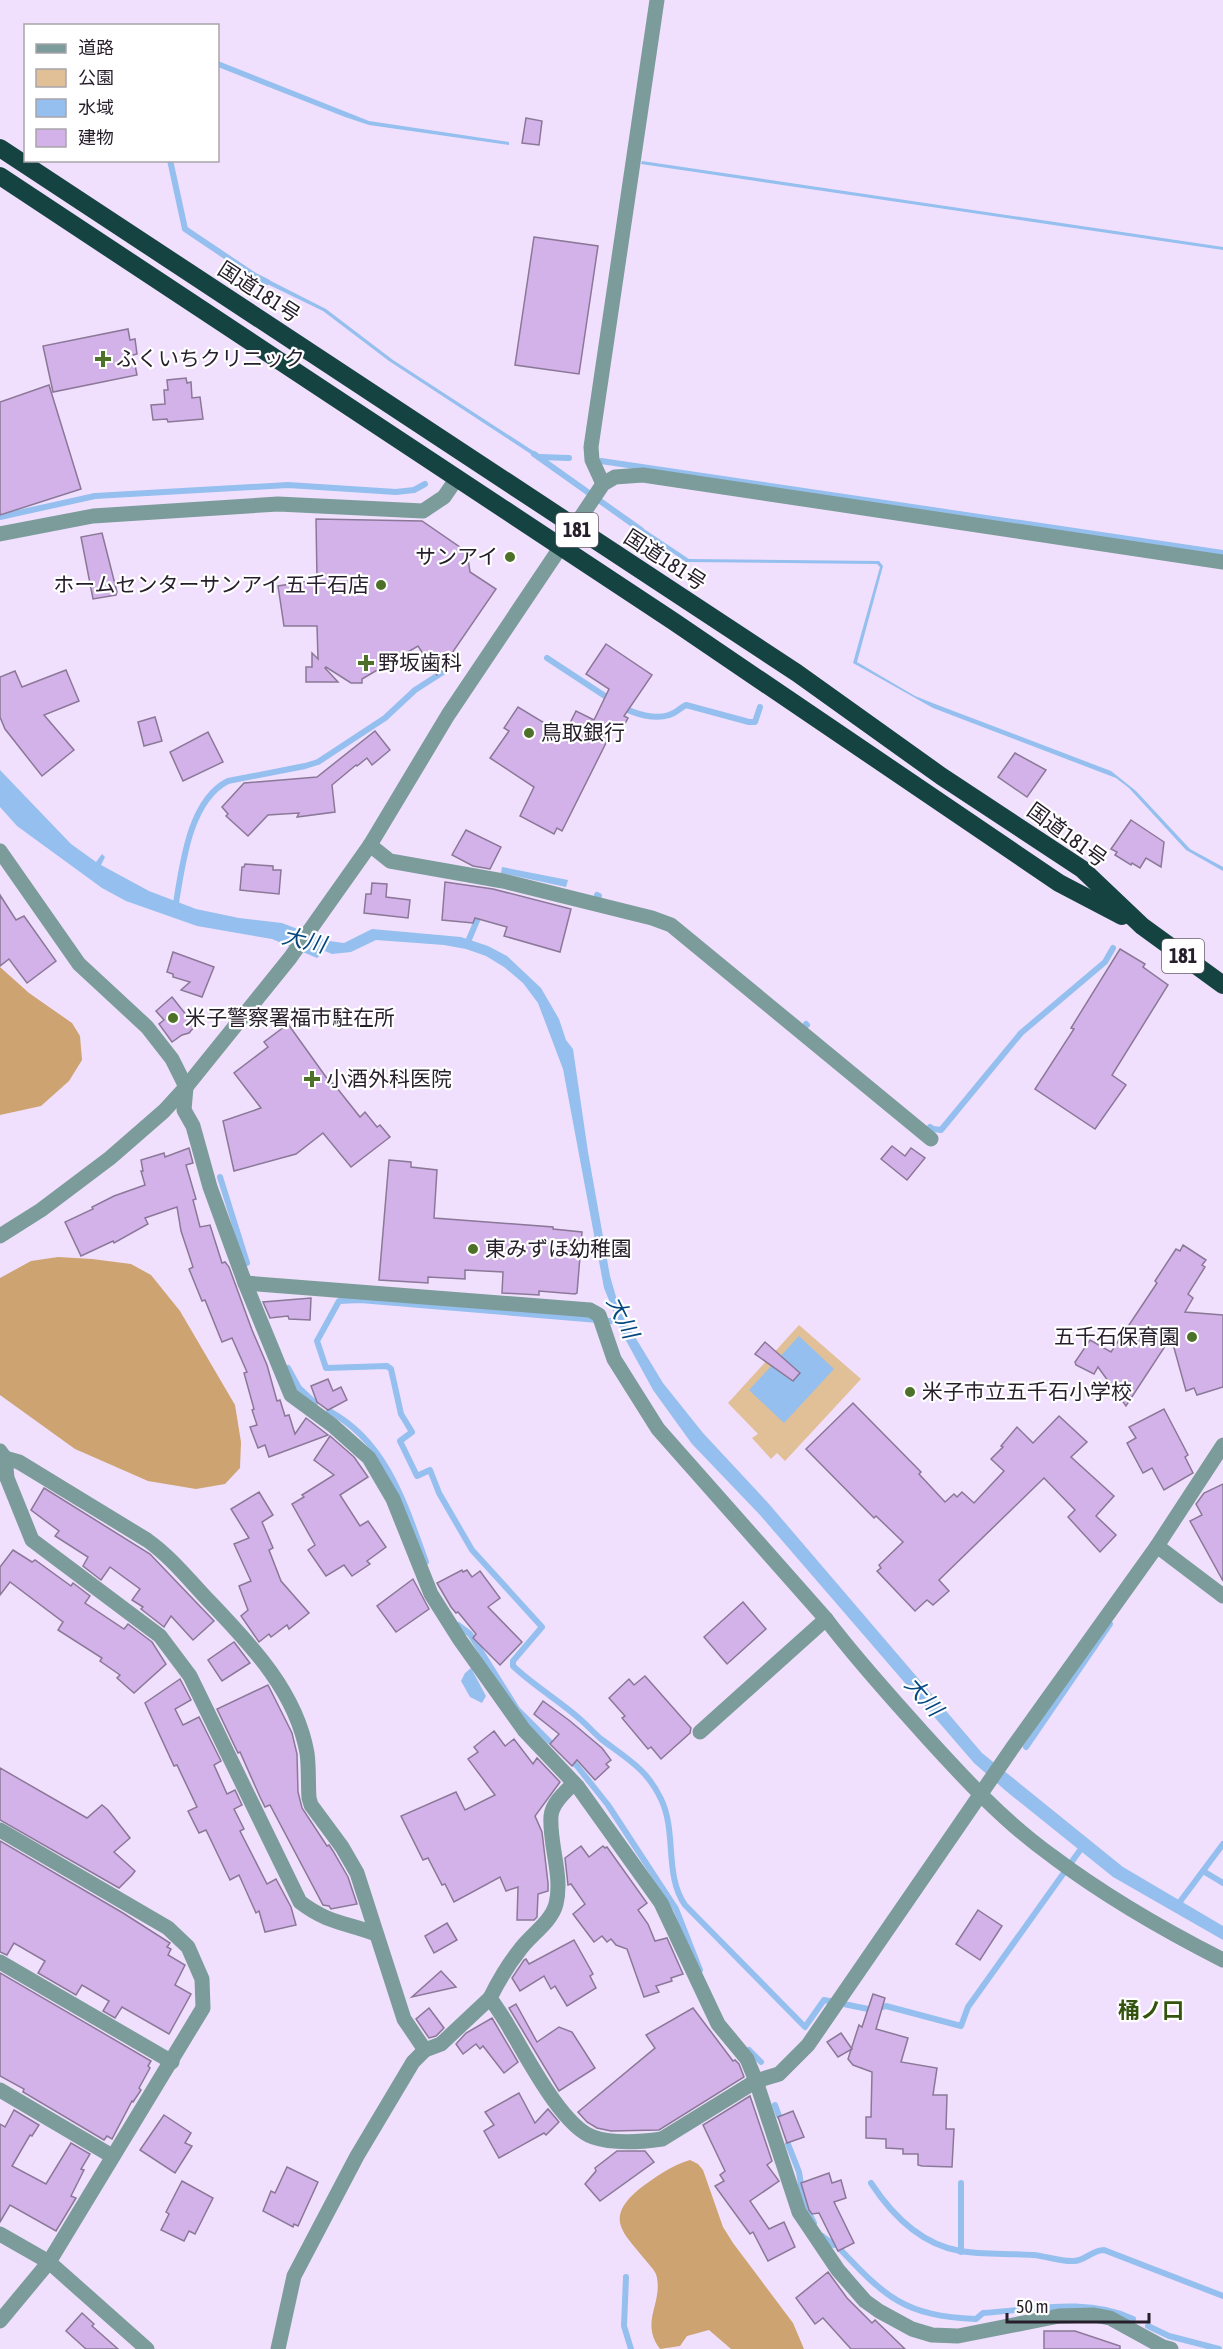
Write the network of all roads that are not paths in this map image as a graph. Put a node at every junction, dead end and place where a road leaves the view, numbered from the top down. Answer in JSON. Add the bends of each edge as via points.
{"nodes":[{"id":1,"x":657,"y":0,"type":"edge"},
{"id":2,"x":0,"y":148,"type":"edge"},
{"id":3,"x":0,"y":176,"type":"edge"},
{"id":4,"x":457,"y":478,"type":"junction"},
{"id":5,"x":603,"y":484,"type":"junction"},
{"id":6,"x":574,"y":528,"type":"junction"},
{"id":7,"x":0,"y":534,"type":"edge"},
{"id":8,"x":561,"y":547,"type":"junction"},
{"id":9,"x":1223,"y":562,"type":"edge"},
{"id":10,"x":370,"y":845,"type":"junction"},
{"id":11,"x":0,"y":850,"type":"edge"},
{"id":12,"x":1142,"y":926,"type":"junction"},
{"id":13,"x":1223,"y":985,"type":"edge"},
{"id":14,"x":186,"y":1087,"type":"junction"},
{"id":15,"x":931,"y":1139,"type":"dead end"},
{"id":16,"x":0,"y":1236,"type":"edge"},
{"id":17,"x":245,"y":1283,"type":"junction"},
{"id":18,"x":1223,"y":1445,"type":"edge"},
{"id":19,"x":3,"y":1455,"type":"edge"},
{"id":20,"x":1157,"y":1546,"type":"junction"},
{"id":21,"x":1223,"y":1596,"type":"edge"},
{"id":22,"x":826,"y":1618,"type":"junction"},
{"id":23,"x":700,"y":1732,"type":"dead end"},
{"id":24,"x":574,"y":1783,"type":"junction"},
{"id":25,"x":980,"y":1795,"type":"junction"},
{"id":26,"x":0,"y":1830,"type":"edge"},
{"id":27,"x":376,"y":1934,"type":"junction"},
{"id":28,"x":1223,"y":1960,"type":"edge"},
{"id":29,"x":0,"y":1962,"type":"edge"},
{"id":30,"x":490,"y":1998,"type":"junction"},
{"id":31,"x":425,"y":2050,"type":"junction"},
{"id":32,"x":171,"y":2062,"type":"junction"},
{"id":33,"x":756,"y":2081,"type":"junction"},
{"id":34,"x":0,"y":2090,"type":"edge"},
{"id":35,"x":112,"y":2156,"type":"junction"},
{"id":36,"x":0,"y":2234,"type":"edge"},
{"id":37,"x":49,"y":2262,"type":"junction"},
{"id":38,"x":0,"y":2321,"type":"edge"},
{"id":39,"x":1165,"y":2348,"type":"edge"},
{"id":40,"x":147,"y":2349,"type":"edge"},
{"id":41,"x":278,"y":2349,"type":"edge"}],
"edges":[{"from":1,"to":5,"type":"street","via":[[591,447],[592,460]]},
{"from":2,"to":6,"type":"highway","name":"国道181号","number":"181"},
{"from":3,"to":4,"type":"highway","name":"国道181号","number":"181"},
{"from":4,"to":7,"type":"street","via":[[444,497],[423,511],[278,504],[93,516]]},
{"from":4,"to":8,"type":"highway","name":"国道181号","number":"181"},
{"from":5,"to":6,"type":"street"},
{"from":5,"to":9,"type":"street","via":[[615,477],[643,475]]},
{"from":6,"to":8,"type":"street"},
{"from":6,"to":12,"type":"highway","name":"国道181号","number":"181","via":[[797,674],[1082,869]]},
{"from":8,"to":10,"type":"street","via":[[448,715]]},
{"from":8,"to":12,"type":"highway","name":"国道181号","number":"181","via":[[1059,883]]},
{"from":10,"to":14,"type":"street","via":[[290,958]]},
{"from":10,"to":15,"type":"street","via":[[390,861],[503,881],[671,926]]},
{"from":11,"to":14,"type":"street","via":[[79,964],[147,1027],[172,1059]]},
{"from":12,"to":13,"type":"highway","name":"国道181号","number":"181"},
{"from":14,"to":16,"type":"street","via":[[110,1158]]},
{"from":14,"to":17,"type":"street","via":[[184,1110],[193,1126],[210,1187]]},
{"from":17,"to":22,"type":"street","via":[[590,1310],[599,1315],[615,1359],[658,1428]]},
{"from":17,"to":24,"type":"street","via":[[291,1395],[369,1458],[393,1499],[431,1594],[460,1640],[524,1730]]},
{"from":18,"to":20,"type":"street"},
{"from":19,"to":27,"type":"street","via":[[5,1472],[32,1540],[160,1636],[190,1676],[300,1902],[316,1915]]},
{"from":19,"to":27,"type":"street","via":[[165,1553],[247,1642],[288,1700],[307,1753],[311,1805],[357,1873]]},
{"from":20,"to":21,"type":"street"},
{"from":20,"to":25,"type":"street"},
{"from":22,"to":23,"type":"street"},
{"from":22,"to":25,"type":"street","via":[[897,1705]]},
{"from":24,"to":30,"type":"street","via":[[551,1815],[558,1885],[556,1906],[520,1949]]},
{"from":24,"to":33,"type":"street","via":[[661,1903],[718,2024],[747,2059]]},
{"from":25,"to":28,"type":"street","via":[[1051,1856],[1095,1886]]},
{"from":25,"to":33,"type":"street","via":[[808,2045],[779,2074]]},
{"from":26,"to":32,"type":"street","via":[[168,1928],[188,1947],[202,1979],[203,2008]]},
{"from":27,"to":31,"type":"street","via":[[404,2019]]},
{"from":29,"to":32,"type":"street"},
{"from":30,"to":31,"type":"street","via":[[441,2044]]},
{"from":30,"to":33,"type":"street","via":[[562,2111],[592,2136],[646,2142],[662,2139]]},
{"from":31,"to":41,"type":"street","via":[[413,2062],[357,2156],[294,2276]]},
{"from":32,"to":35,"type":"street"},
{"from":33,"to":39,"type":"street","via":[[799,2212],[838,2270],[879,2311],[912,2329],[958,2336],[1059,2316],[1094,2315],[1110,2318]]},
{"from":34,"to":35,"type":"street"},
{"from":35,"to":37,"type":"street"},
{"from":36,"to":37,"type":"street"},
{"from":37,"to":38,"type":"street"},
{"from":37,"to":40,"type":"street"}]}
